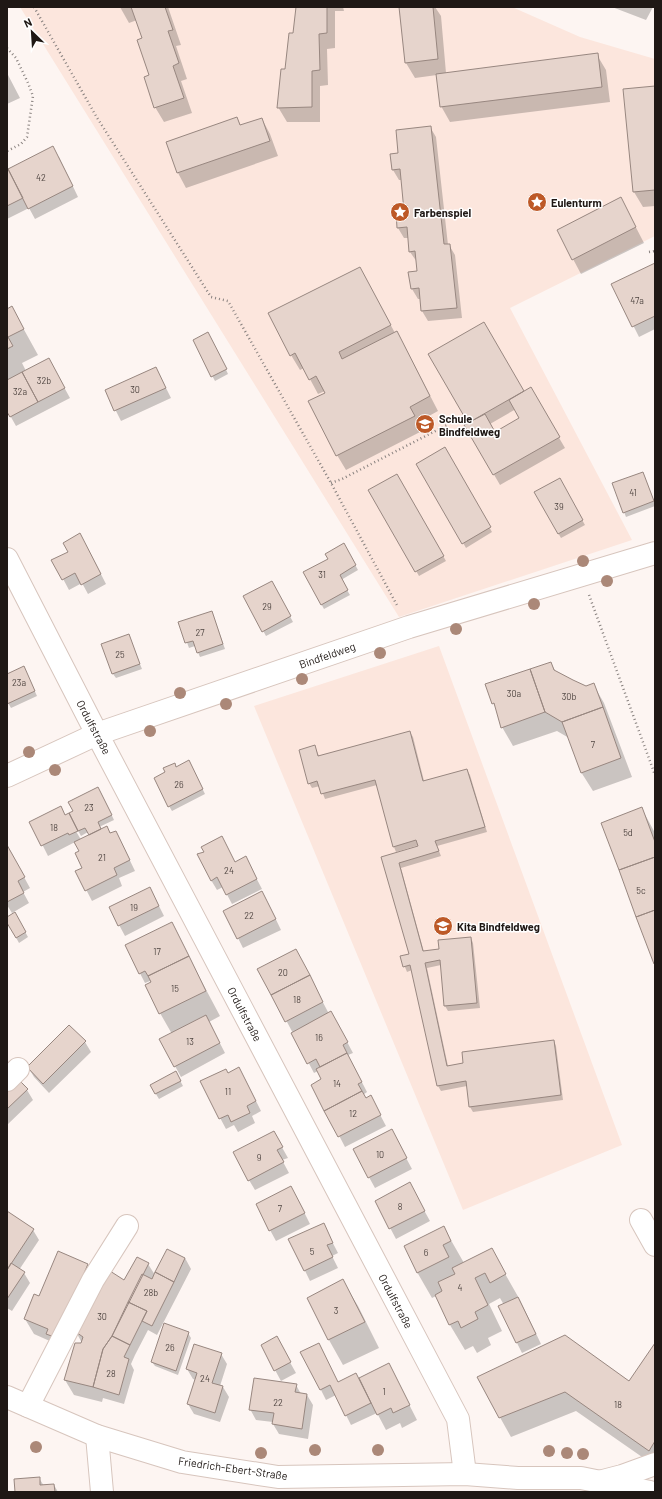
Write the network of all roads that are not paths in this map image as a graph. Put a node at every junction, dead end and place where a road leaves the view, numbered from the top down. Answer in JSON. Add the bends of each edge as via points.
{"nodes":[{"id":1,"x":655,"y":553,"type":"edge"},
{"id":2,"x":7,"y":559,"type":"edge"},
{"id":3,"x":97,"y":734,"type":"junction"},
{"id":4,"x":7,"y":776,"type":"edge"},
{"id":5,"x":641,"y":1220,"type":"dead end"},
{"id":6,"x":127,"y":1226,"type":"dead end"},
{"id":7,"x":655,"y":1245,"type":"edge"},
{"id":8,"x":7,"y":1397,"type":"edge"},
{"id":9,"x":28,"y":1406,"type":"junction"},
{"id":10,"x":97,"y":1436,"type":"junction"},
{"id":11,"x":655,"y":1464,"type":"edge"},
{"id":12,"x":465,"y":1474,"type":"junction"},
{"id":13,"x":518,"y":1478,"type":"junction"},
{"id":14,"x":599,"y":1482,"type":"junction"},
{"id":15,"x":102,"y":1492,"type":"edge"},
{"id":16,"x":548,"y":1492,"type":"edge"},
{"id":17,"x":650,"y":1492,"type":"edge"}],
"edges":[{"from":1,"to":3,"type":"street","name":"Bindfeldweg","via":[[409,627]]},
{"from":2,"to":3,"type":"street","name":"Ordulfstraße"},
{"from":3,"to":4,"type":"street","name":"Bindfeldweg"},
{"from":3,"to":12,"type":"street","name":"Ordulfstraße","via":[[458,1419]]},
{"from":5,"to":7,"type":"street"},
{"from":6,"to":9,"type":"street","via":[[93,1280]]},
{"from":8,"to":9,"type":"street","name":"Friedrich-Ebert-Straße"},
{"from":9,"to":10,"type":"street","name":"Friedrich-Ebert-Straße"},
{"from":10,"to":12,"type":"street","name":"Friedrich-Ebert-Straße","via":[[182,1462],[278,1477]]},
{"from":10,"to":15,"type":"street"},
{"from":11,"to":14,"type":"street"},
{"from":12,"to":13,"type":"street","name":"Friedrich-Ebert-Straße"},
{"from":13,"to":14,"type":"street","name":"Friedrich-Ebert-Straße","via":[[581,1478]]},
{"from":13,"to":16,"type":"street","name":"Friedrich-Ebert-Straße"},
{"from":14,"to":17,"type":"street","name":"Friedrich-Ebert-Straße"}]}
